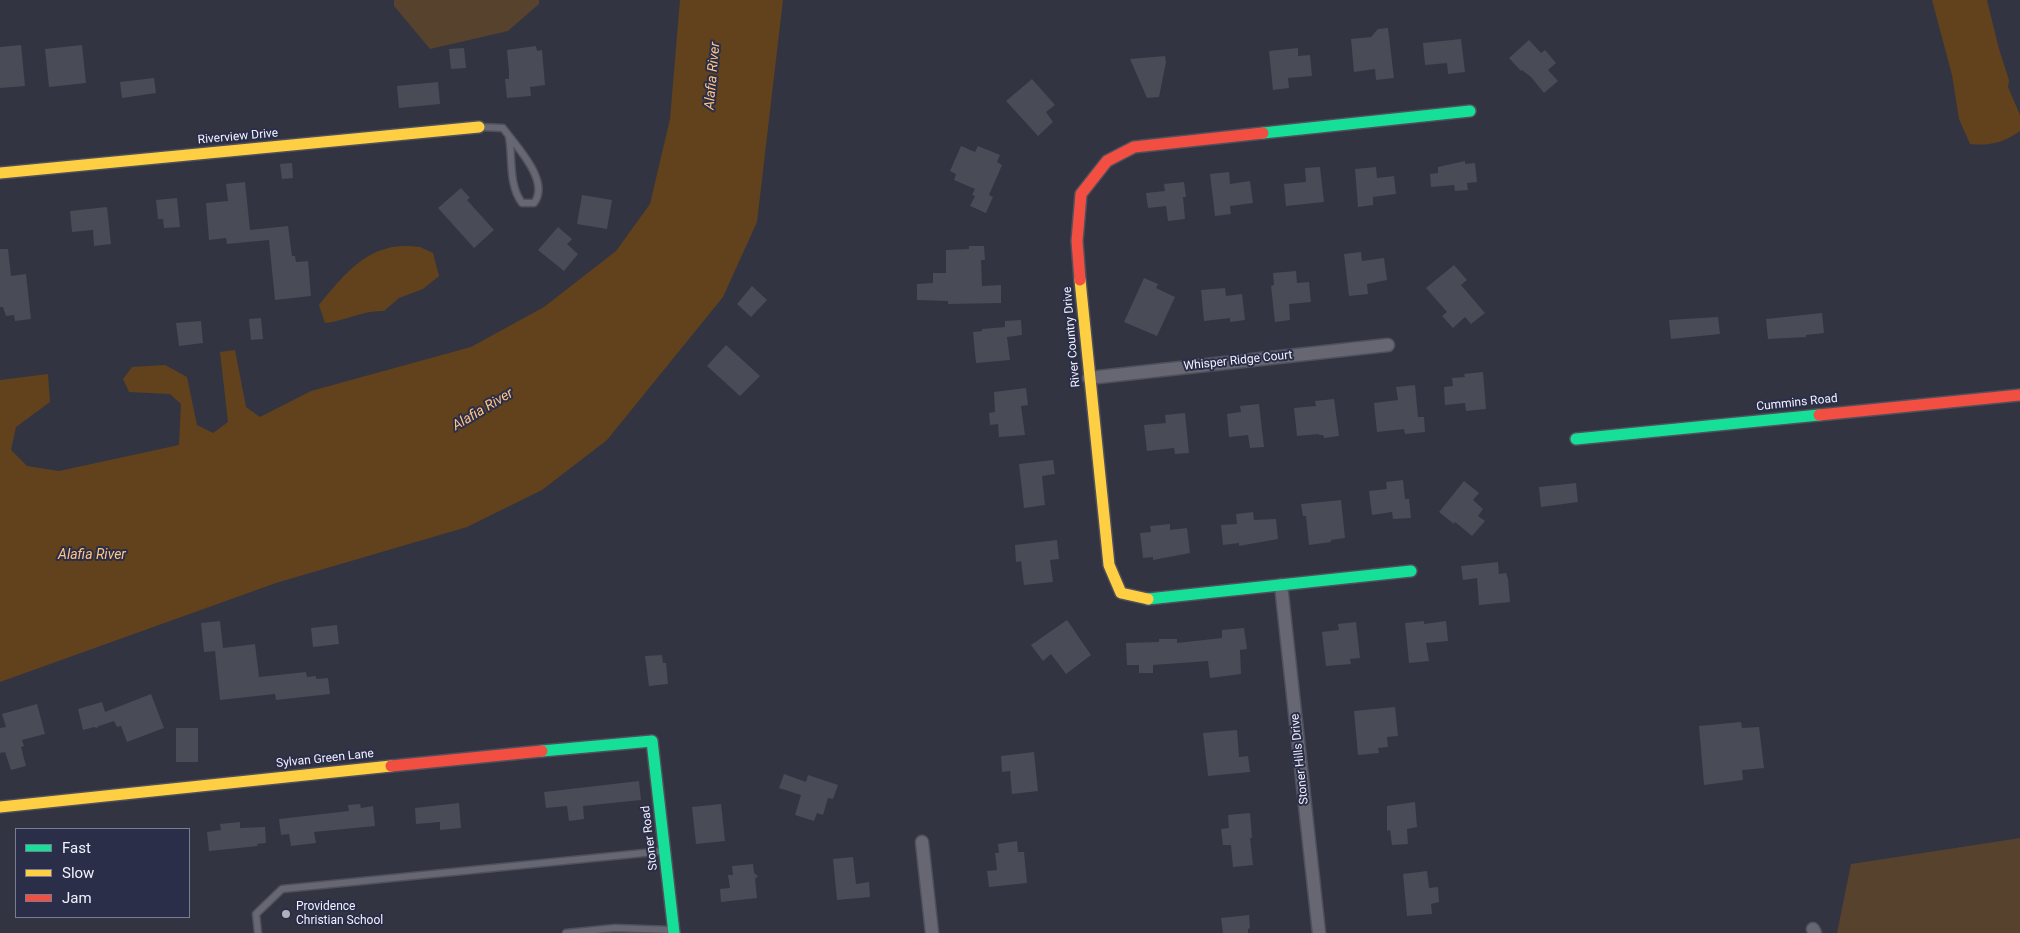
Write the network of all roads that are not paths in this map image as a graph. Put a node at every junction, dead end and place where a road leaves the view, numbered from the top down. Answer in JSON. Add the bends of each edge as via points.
{"nodes":[{"id":1,"x":1470,"y":111,"type":"dead end"},
{"id":2,"x":479,"y":128,"type":"joint"},
{"id":3,"x":509,"y":137,"type":"junction"},
{"id":4,"x":0,"y":173,"type":"edge"},
{"id":5,"x":1388,"y":345,"type":"dead end"},
{"id":6,"x":1088,"y":378,"type":"junction"},
{"id":7,"x":2020,"y":395,"type":"edge"},
{"id":8,"x":1576,"y":439,"type":"dead end"},
{"id":9,"x":1412,"y":571,"type":"dead end"},
{"id":10,"x":1281,"y":584,"type":"junction"},
{"id":11,"x":652,"y":741,"type":"joint"},
{"id":12,"x":0,"y":807,"type":"edge"},
{"id":13,"x":922,"y":842,"type":"dead end"},
{"id":14,"x":666,"y":850,"type":"junction"},
{"id":15,"x":674,"y":932,"type":"edge"},
{"id":16,"x":258,"y":933,"type":"edge"},
{"id":17,"x":566,"y":933,"type":"edge"},
{"id":18,"x":932,"y":933,"type":"edge"},
{"id":19,"x":1319,"y":933,"type":"edge"}],
"edges":[{"from":1,"to":6,"type":"street","name":"River Country Drive","via":[[1134,147],[1107,161],[1081,194],[1077,241]]},
{"from":2,"to":3,"type":"lane","via":[[503,128]]},
{"from":2,"to":4,"type":"street","name":"Riverview Drive"},
{"from":3,"to":3,"type":"lane","via":[[533,168],[538,198],[534,203],[522,203],[516,195]]},
{"from":5,"to":6,"type":"street","name":"Whisper Ridge Court"},
{"from":6,"to":10,"type":"street","name":"River Country Drive","via":[[1109,565],[1121,593],[1146,599]]},
{"from":7,"to":8,"type":"street","name":"Cummins Road"},
{"from":9,"to":10,"type":"street","name":"River Country Drive"},
{"from":10,"to":19,"type":"street","name":"Stoner Hills Drive"},
{"from":11,"to":12,"type":"street","name":"Sylvan Green Lane"},
{"from":11,"to":14,"type":"street","name":"Stoner Road"},
{"from":13,"to":18,"type":"street"},
{"from":14,"to":15,"type":"street","name":"Stoner Road"},
{"from":14,"to":16,"type":"lane","via":[[282,890],[256,914]]},
{"from":15,"to":17,"type":"lane","via":[[615,928]]}]}
